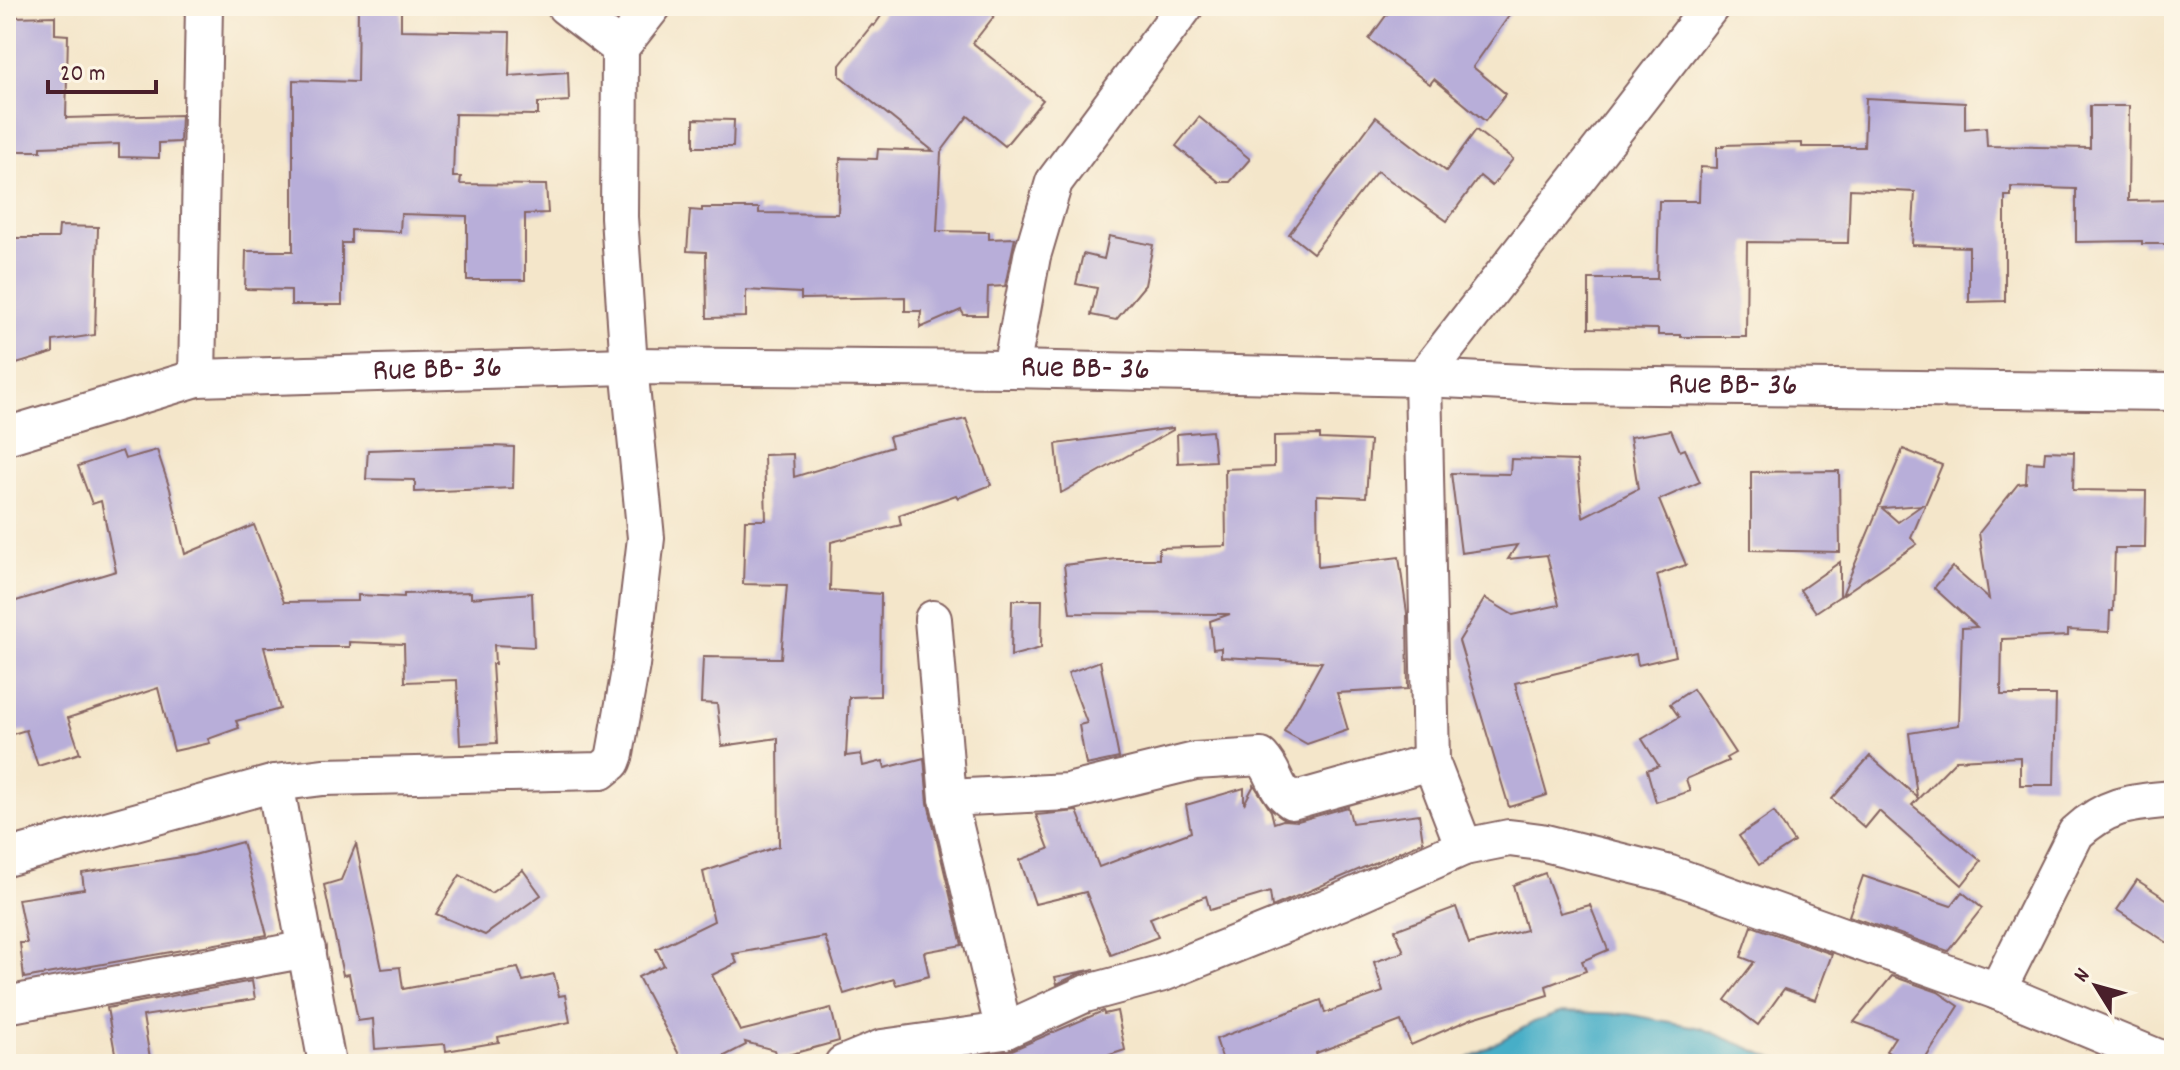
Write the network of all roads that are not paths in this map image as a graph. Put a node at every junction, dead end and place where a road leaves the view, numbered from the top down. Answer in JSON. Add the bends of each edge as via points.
{"nodes":[{"id":1,"x":204,"y":6,"type":"edge"},
{"id":2,"x":565,"y":6,"type":"edge"},
{"id":3,"x":653,"y":6,"type":"edge"},
{"id":4,"x":1185,"y":6,"type":"edge"},
{"id":5,"x":1711,"y":6,"type":"edge"},
{"id":6,"x":620,"y":48,"type":"junction"},
{"id":7,"x":629,"y":366,"type":"junction"},
{"id":8,"x":1011,"y":369,"type":"junction"},
{"id":9,"x":197,"y":378,"type":"junction"},
{"id":10,"x":1423,"y":378,"type":"junction"},
{"id":11,"x":2174,"y":392,"type":"edge"},
{"id":12,"x":6,"y":436,"type":"edge"},
{"id":13,"x":933,"y":619,"type":"dead end"},
{"id":14,"x":1431,"y":762,"type":"junction"},
{"id":15,"x":275,"y":783,"type":"junction"},
{"id":16,"x":948,"y":798,"type":"junction"},
{"id":17,"x":2174,"y":799,"type":"edge"},
{"id":18,"x":1464,"y":847,"type":"junction"},
{"id":19,"x":6,"y":858,"type":"edge"},
{"id":20,"x":307,"y":949,"type":"junction"},
{"id":21,"x":1997,"y":991,"type":"junction"},
{"id":22,"x":6,"y":1005,"type":"edge"},
{"id":23,"x":1004,"y":1031,"type":"junction"},
{"id":24,"x":327,"y":1064,"type":"edge"},
{"id":25,"x":843,"y":1064,"type":"edge"},
{"id":26,"x":2173,"y":1064,"type":"edge"}],
"edges":[{"from":1,"to":9,"type":"street"},
{"from":2,"to":6,"type":"street"},
{"from":3,"to":6,"type":"street"},
{"from":4,"to":8,"type":"street","via":[[1054,182],[1032,256]]},
{"from":5,"to":10,"type":"street"},
{"from":6,"to":7,"type":"street","via":[[619,217]]},
{"from":7,"to":8,"type":"street","name":"Rue BB- 36"},
{"from":7,"to":9,"type":"street","name":"Rue BB- 36"},
{"from":7,"to":15,"type":"street","via":[[646,538],[631,665],[608,767]]},
{"from":8,"to":10,"type":"street","name":"Rue BB- 36"},
{"from":9,"to":12,"type":"street","name":"Rue BB- 36"},
{"from":10,"to":11,"type":"street","name":"Rue BB- 36","via":[[1566,385]]},
{"from":10,"to":14,"type":"street"},
{"from":13,"to":16,"type":"street"},
{"from":14,"to":16,"type":"street","via":[[1292,801],[1280,793],[1272,769],[1261,757],[1195,761],[1068,792]]},
{"from":14,"to":18,"type":"street"},
{"from":15,"to":19,"type":"street"},
{"from":15,"to":20,"type":"street"},
{"from":16,"to":23,"type":"street"},
{"from":17,"to":21,"type":"street","via":[[2127,803],[2095,816],[2076,833]]},
{"from":18,"to":21,"type":"street","via":[[1509,838],[1541,842],[1670,874]]},
{"from":18,"to":23,"type":"street","via":[[1163,973],[1085,994]]},
{"from":20,"to":22,"type":"street"},
{"from":20,"to":24,"type":"street"},
{"from":21,"to":26,"type":"street"},
{"from":23,"to":25,"type":"street","via":[[882,1048]]}]}
